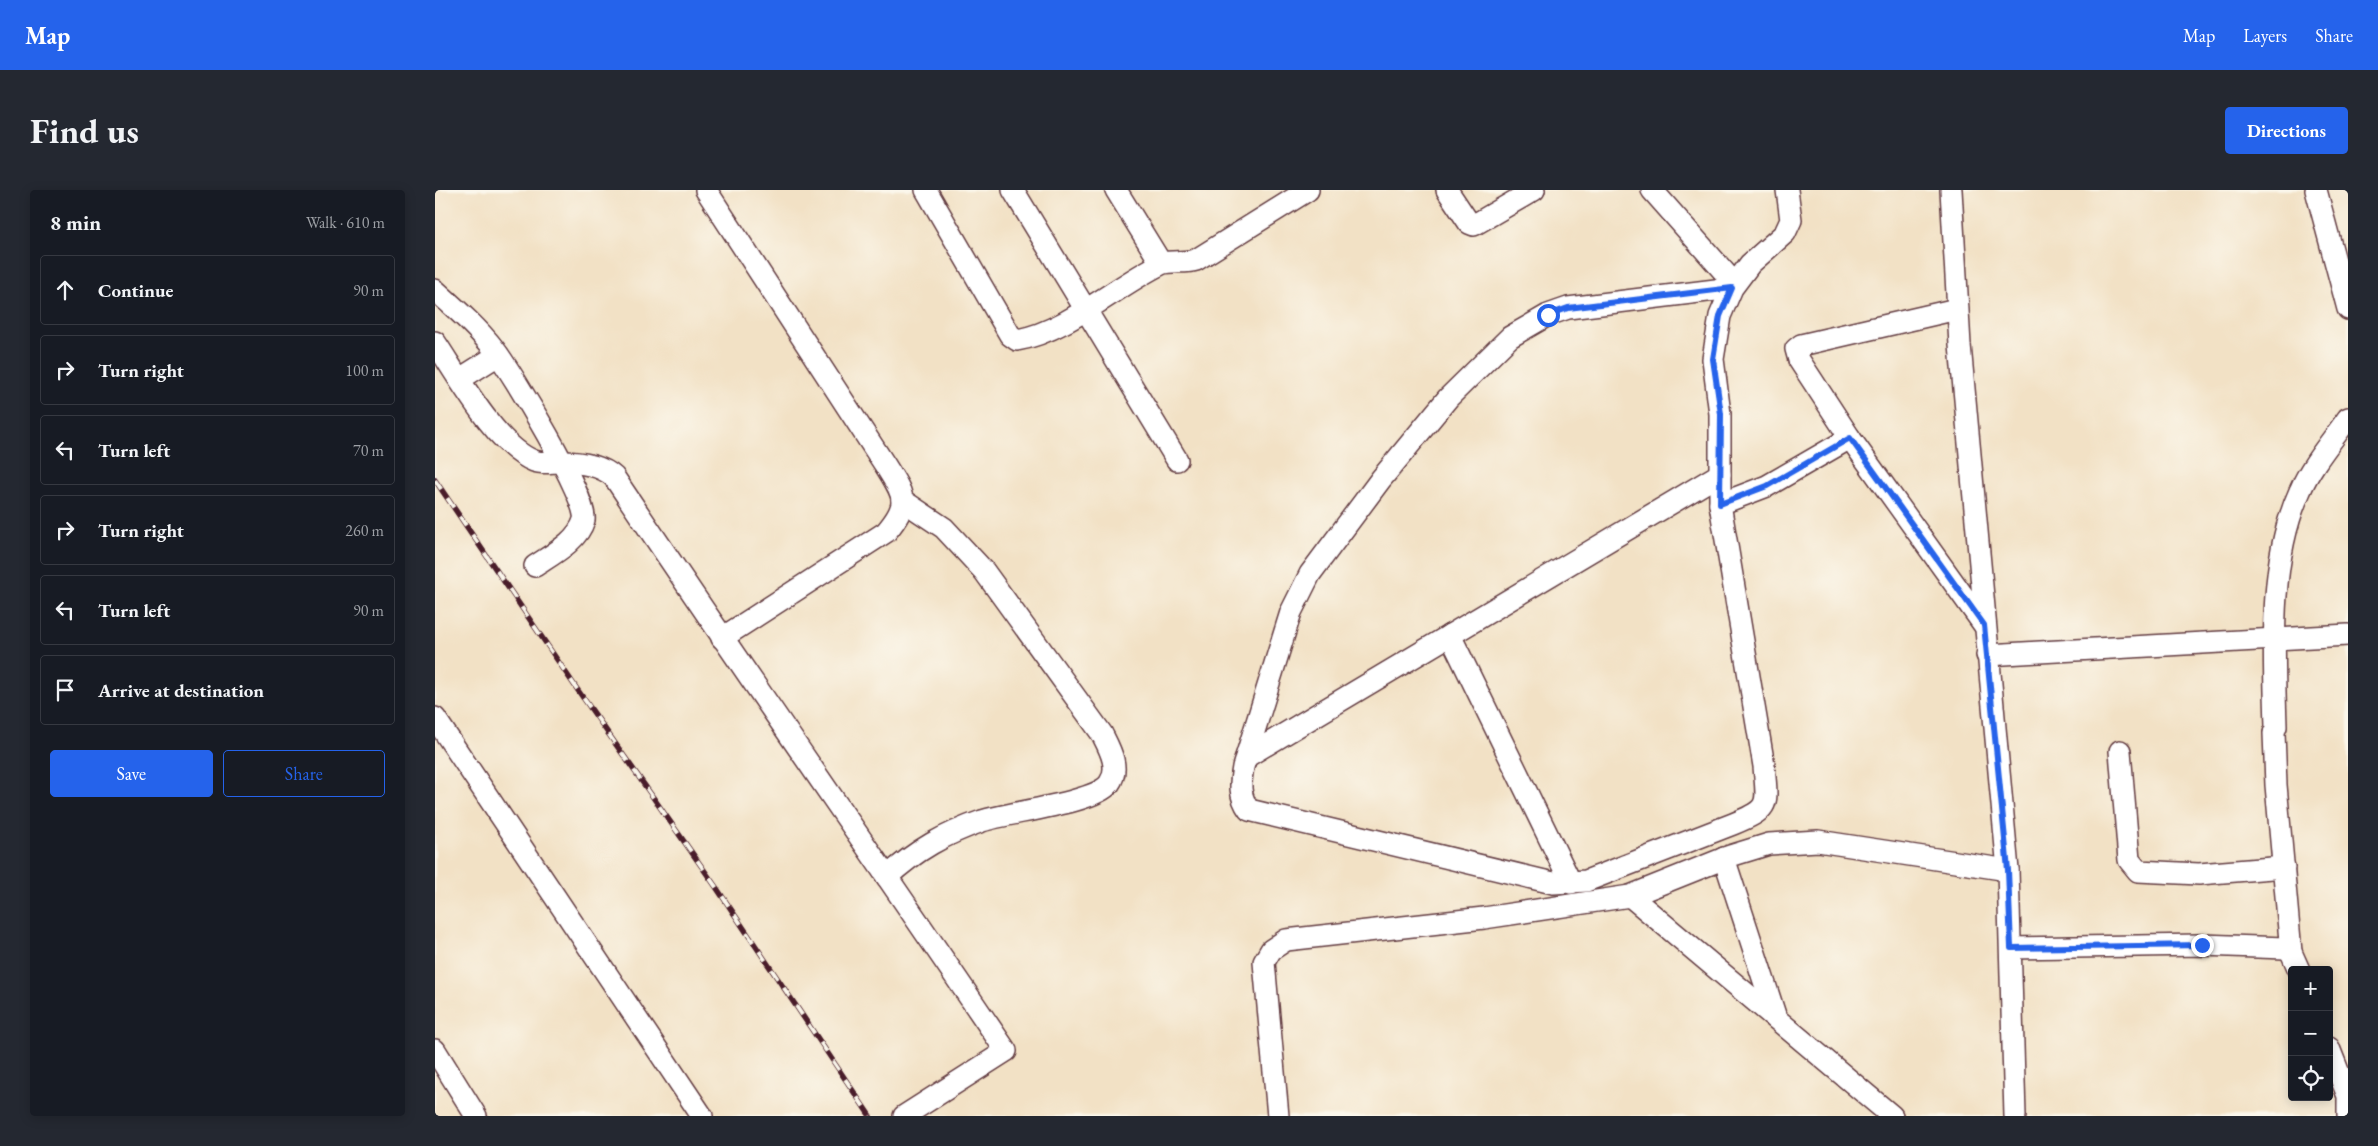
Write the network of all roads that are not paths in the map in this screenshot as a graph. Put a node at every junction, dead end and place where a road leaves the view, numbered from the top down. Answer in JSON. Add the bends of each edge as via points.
{"nodes":[{"id":1,"x":706,"y":190,"type":"edge"},
{"id":2,"x":926,"y":190,"type":"edge"},
{"id":3,"x":1013,"y":190,"type":"edge"},
{"id":4,"x":1116,"y":190,"type":"edge"},
{"id":5,"x":1308,"y":190,"type":"edge"},
{"id":6,"x":1447,"y":190,"type":"edge"},
{"id":7,"x":1534,"y":190,"type":"edge"},
{"id":8,"x":1652,"y":190,"type":"edge"},
{"id":9,"x":1787,"y":190,"type":"edge"},
{"id":10,"x":1951,"y":190,"type":"edge"},
{"id":11,"x":2317,"y":190,"type":"edge"},
{"id":12,"x":1161,"y":263,"type":"junction"},
{"id":13,"x":1733,"y":286,"type":"junction"},
{"id":14,"x":435,"y":290,"type":"edge"},
{"id":15,"x":1085,"y":308,"type":"junction"},
{"id":16,"x":2348,"y":309,"type":"edge"},
{"id":17,"x":1957,"y":310,"type":"junction"},
{"id":18,"x":435,"y":342,"type":"edge"},
{"id":19,"x":498,"y":355,"type":"junction"},
{"id":20,"x":461,"y":379,"type":"junction"},
{"id":21,"x":2348,"y":418,"type":"edge"},
{"id":22,"x":1850,"y":438,"type":"junction"},
{"id":23,"x":1177,"y":460,"type":"dead end"},
{"id":24,"x":562,"y":462,"type":"junction"},
{"id":25,"x":1720,"y":474,"type":"junction"},
{"id":26,"x":902,"y":500,"type":"junction"},
{"id":27,"x":1720,"y":504,"type":"junction"},
{"id":28,"x":535,"y":566,"type":"dead end"},
{"id":29,"x":1984,"y":625,"type":"junction"},
{"id":30,"x":1450,"y":635,"type":"junction"},
{"id":31,"x":2348,"y":635,"type":"edge"},
{"id":32,"x":722,"y":638,"type":"junction"},
{"id":33,"x":2274,"y":638,"type":"junction"},
{"id":34,"x":1987,"y":655,"type":"junction"},
{"id":35,"x":435,"y":718,"type":"edge"},
{"id":36,"x":2119,"y":751,"type":"dead end"},
{"id":37,"x":1246,"y":757,"type":"junction"},
{"id":38,"x":1724,"y":858,"type":"junction"},
{"id":39,"x":2284,"y":867,"type":"junction"},
{"id":40,"x":2008,"y":870,"type":"junction"},
{"id":41,"x":887,"y":876,"type":"junction"},
{"id":42,"x":1571,"y":883,"type":"junction"},
{"id":43,"x":1630,"y":896,"type":"junction"},
{"id":44,"x":2011,"y":948,"type":"junction"},
{"id":45,"x":2295,"y":961,"type":"edge"},
{"id":46,"x":1776,"y":1018,"type":"junction"},
{"id":47,"x":435,"y":1050,"type":"edge"},
{"id":48,"x":2333,"y":1056,"type":"edge"},
{"id":49,"x":2345,"y":1082,"type":"edge"},
{"id":50,"x":476,"y":1116,"type":"edge"},
{"id":51,"x":702,"y":1116,"type":"edge"},
{"id":52,"x":905,"y":1116,"type":"edge"},
{"id":53,"x":1278,"y":1116,"type":"edge"},
{"id":54,"x":1892,"y":1116,"type":"edge"},
{"id":55,"x":2015,"y":1116,"type":"edge"},
{"id":56,"x":2348,"y":1116,"type":"edge"}],
"edges":[{"from":1,"to":26,"type":"lane","via":[[885,465]]},
{"from":2,"to":15,"type":"lane","via":[[1010,335],[1017,340],[1051,330]]},
{"from":3,"to":15,"type":"lane"},
{"from":4,"to":12,"type":"lane"},
{"from":5,"to":12,"type":"lane","via":[[1196,260]]},
{"from":6,"to":7,"type":"lane","via":[[1469,223],[1474,225]]},
{"from":8,"to":13,"type":"lane"},
{"from":9,"to":13,"type":"lane","via":[[1791,220],[1785,233],[1750,264]]},
{"from":10,"to":17,"type":"lane"},
{"from":11,"to":16,"type":"lane"},
{"from":12,"to":15,"type":"lane"},
{"from":13,"to":25,"type":"lane","via":[[1720,316],[1713,359],[1721,414]]},
{"from":13,"to":37,"type":"lane","via":[[1568,308],[1529,325],[1489,355],[1448,398],[1381,479],[1309,574],[1291,612]]},
{"from":14,"to":19,"type":"lane"},
{"from":15,"to":23,"type":"lane"},
{"from":17,"to":22,"type":"lane","via":[[1801,344],[1796,349],[1799,360]]},
{"from":17,"to":29,"type":"lane"},
{"from":18,"to":20,"type":"lane"},
{"from":19,"to":20,"type":"lane"},
{"from":19,"to":24,"type":"lane"},
{"from":20,"to":24,"type":"lane","via":[[511,448],[536,462]]},
{"from":21,"to":33,"type":"lane","via":[[2300,489],[2285,528]]},
{"from":22,"to":27,"type":"lane","via":[[1767,486]]},
{"from":22,"to":29,"type":"lane"},
{"from":24,"to":28,"type":"lane","via":[[583,507],[584,520],[572,540]]},
{"from":24,"to":32,"type":"lane","via":[[601,469],[614,477]]},
{"from":25,"to":27,"type":"lane"},
{"from":25,"to":30,"type":"lane"},
{"from":26,"to":32,"type":"lane","via":[[901,512],[886,532]]},
{"from":26,"to":41,"type":"lane","via":[[945,528],[984,571],[1102,734],[1114,766],[1109,785],[1089,798],[993,818],[948,835],[911,855]]},
{"from":27,"to":42,"type":"lane","via":[[1767,801],[1754,815],[1733,824],[1586,881]]},
{"from":29,"to":34,"type":"lane"},
{"from":30,"to":37,"type":"lane"},
{"from":30,"to":42,"type":"lane"},
{"from":31,"to":33,"type":"lane"},
{"from":32,"to":41,"type":"lane"},
{"from":33,"to":34,"type":"lane"},
{"from":33,"to":39,"type":"lane","via":[[2276,785]]},
{"from":34,"to":40,"type":"lane"},
{"from":35,"to":51,"type":"lane"},
{"from":36,"to":39,"type":"lane","via":[[2129,860],[2138,871],[2199,874]]},
{"from":37,"to":42,"type":"lane","via":[[1240,784],[1243,802],[1249,810],[1553,883]]},
{"from":38,"to":40,"type":"lane","via":[[1769,844],[1818,841]]},
{"from":38,"to":43,"type":"lane"},
{"from":38,"to":46,"type":"lane"},
{"from":39,"to":45,"type":"lane"},
{"from":40,"to":44,"type":"lane"},
{"from":41,"to":52,"type":"lane","via":[[1006,1051]]},
{"from":43,"to":46,"type":"lane"},
{"from":43,"to":53,"type":"lane","via":[[1484,918],[1286,940],[1271,950],[1264,962]]},
{"from":44,"to":45,"type":"lane","via":[[2202,945],[2285,948]]},
{"from":44,"to":55,"type":"lane"},
{"from":46,"to":54,"type":"lane"},
{"from":47,"to":50,"type":"lane"},
{"from":48,"to":49,"type":"lane"},
{"from":49,"to":56,"type":"lane"}]}
